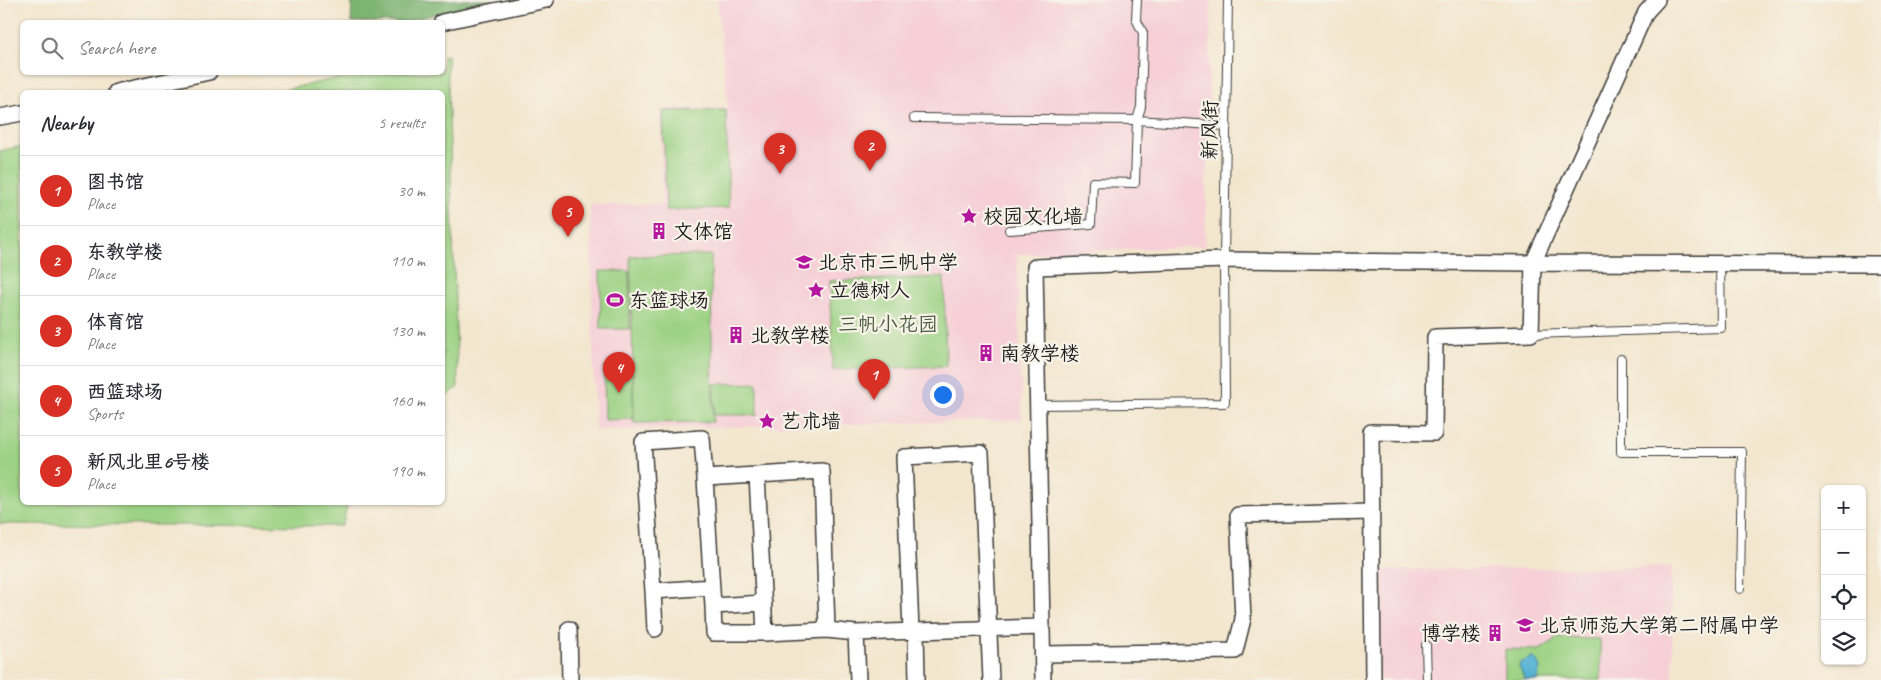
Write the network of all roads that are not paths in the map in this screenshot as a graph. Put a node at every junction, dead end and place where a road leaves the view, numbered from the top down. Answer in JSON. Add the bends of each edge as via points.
{"nodes":[{"id":1,"x":546,"y":0,"type":"edge"},
{"id":2,"x":1137,"y":0,"type":"edge"},
{"id":3,"x":1228,"y":0,"type":"edge"},
{"id":4,"x":1657,"y":0,"type":"edge"},
{"id":5,"x":445,"y":21,"type":"edge"},
{"id":6,"x":195,"y":75,"type":"edge"},
{"id":7,"x":125,"y":90,"type":"edge"},
{"id":8,"x":20,"y":113,"type":"edge"},
{"id":9,"x":0,"y":118,"type":"edge"},
{"id":10,"x":914,"y":118,"type":"dead end"},
{"id":11,"x":1137,"y":120,"type":"junction"},
{"id":12,"x":1227,"y":126,"type":"junction"},
{"id":13,"x":1008,"y":230,"type":"dead end"},
{"id":14,"x":1224,"y":260,"type":"junction"},
{"id":15,"x":1533,"y":263,"type":"junction"},
{"id":16,"x":1720,"y":263,"type":"junction"},
{"id":17,"x":1881,"y":264,"type":"edge"},
{"id":18,"x":1531,"y":334,"type":"junction"},
{"id":19,"x":1621,"y":359,"type":"dead end"},
{"id":20,"x":1037,"y":405,"type":"junction"},
{"id":21,"x":757,"y":475,"type":"junction"},
{"id":22,"x":704,"y":478,"type":"junction"},
{"id":23,"x":1371,"y":512,"type":"junction"},
{"id":24,"x":712,"y":587,"type":"junction"},
{"id":25,"x":1740,"y":589,"type":"dead end"},
{"id":26,"x":653,"y":591,"type":"junction"},
{"id":27,"x":764,"y":603,"type":"junction"},
{"id":28,"x":713,"y":606,"type":"junction"},
{"id":29,"x":1042,"y":626,"type":"junction"},
{"id":30,"x":569,"y":629,"type":"dead end"},
{"id":31,"x":655,"y":629,"type":"dead end"},
{"id":32,"x":989,"y":629,"type":"junction"},
{"id":33,"x":827,"y":630,"type":"junction"},
{"id":34,"x":914,"y":631,"type":"junction"},
{"id":35,"x":765,"y":633,"type":"junction"},
{"id":36,"x":856,"y":633,"type":"junction"},
{"id":37,"x":1426,"y":645,"type":"dead end"},
{"id":38,"x":1043,"y":654,"type":"junction"},
{"id":39,"x":570,"y":680,"type":"edge"},
{"id":40,"x":858,"y":680,"type":"edge"},
{"id":41,"x":917,"y":680,"type":"edge"},
{"id":42,"x":991,"y":680,"type":"edge"},
{"id":43,"x":1043,"y":680,"type":"edge"},
{"id":44,"x":1373,"y":680,"type":"edge"},
{"id":45,"x":1427,"y":680,"type":"edge"}],
"edges":[{"from":1,"to":5,"type":"street"},
{"from":2,"to":11,"type":"lane","via":[[1136,19],[1143,33],[1142,107]]},
{"from":3,"to":12,"type":"lane","name":"新风街"},
{"from":4,"to":15,"type":"street","via":[[1646,12]]},
{"from":6,"to":7,"type":"street"},
{"from":8,"to":9,"type":"street"},
{"from":10,"to":11,"type":"lane"},
{"from":11,"to":12,"type":"lane"},
{"from":11,"to":13,"type":"lane","via":[[1135,183],[1093,182],[1092,224]]},
{"from":12,"to":14,"type":"lane","name":"新风街"},
{"from":14,"to":15,"type":"street"},
{"from":14,"to":20,"type":"street","via":[[1035,267]]},
{"from":14,"to":20,"type":"lane","name":"新风街","via":[[1225,403]]},
{"from":15,"to":16,"type":"street"},
{"from":15,"to":18,"type":"street"},
{"from":16,"to":17,"type":"street"},
{"from":16,"to":18,"type":"lane","via":[[1721,328]]},
{"from":18,"to":23,"type":"street","via":[[1435,337],[1434,433],[1371,432]]},
{"from":19,"to":25,"type":"lane","via":[[1621,452],[1742,452]]},
{"from":20,"to":29,"type":"street"},
{"from":21,"to":22,"type":"street"},
{"from":21,"to":27,"type":"street"},
{"from":21,"to":33,"type":"street","via":[[822,471]]},
{"from":22,"to":24,"type":"street"},
{"from":22,"to":26,"type":"street","via":[[702,438],[643,442]]},
{"from":23,"to":38,"type":"street","via":[[1238,515],[1243,619],[1235,651]]},
{"from":23,"to":44,"type":"street"},
{"from":24,"to":26,"type":"street"},
{"from":24,"to":28,"type":"street"},
{"from":26,"to":31,"type":"street"},
{"from":27,"to":28,"type":"street"},
{"from":27,"to":35,"type":"street"},
{"from":28,"to":35,"type":"street","via":[[714,633]]},
{"from":29,"to":32,"type":"street"},
{"from":29,"to":38,"type":"street"},
{"from":30,"to":39,"type":"street"},
{"from":32,"to":34,"type":"street"},
{"from":32,"to":34,"type":"street","via":[[981,453],[904,456]]},
{"from":32,"to":42,"type":"street"},
{"from":33,"to":35,"type":"street"},
{"from":33,"to":36,"type":"street"},
{"from":34,"to":36,"type":"street"},
{"from":34,"to":41,"type":"street"},
{"from":36,"to":40,"type":"street"},
{"from":37,"to":45,"type":"lane"},
{"from":38,"to":43,"type":"street"}]}
